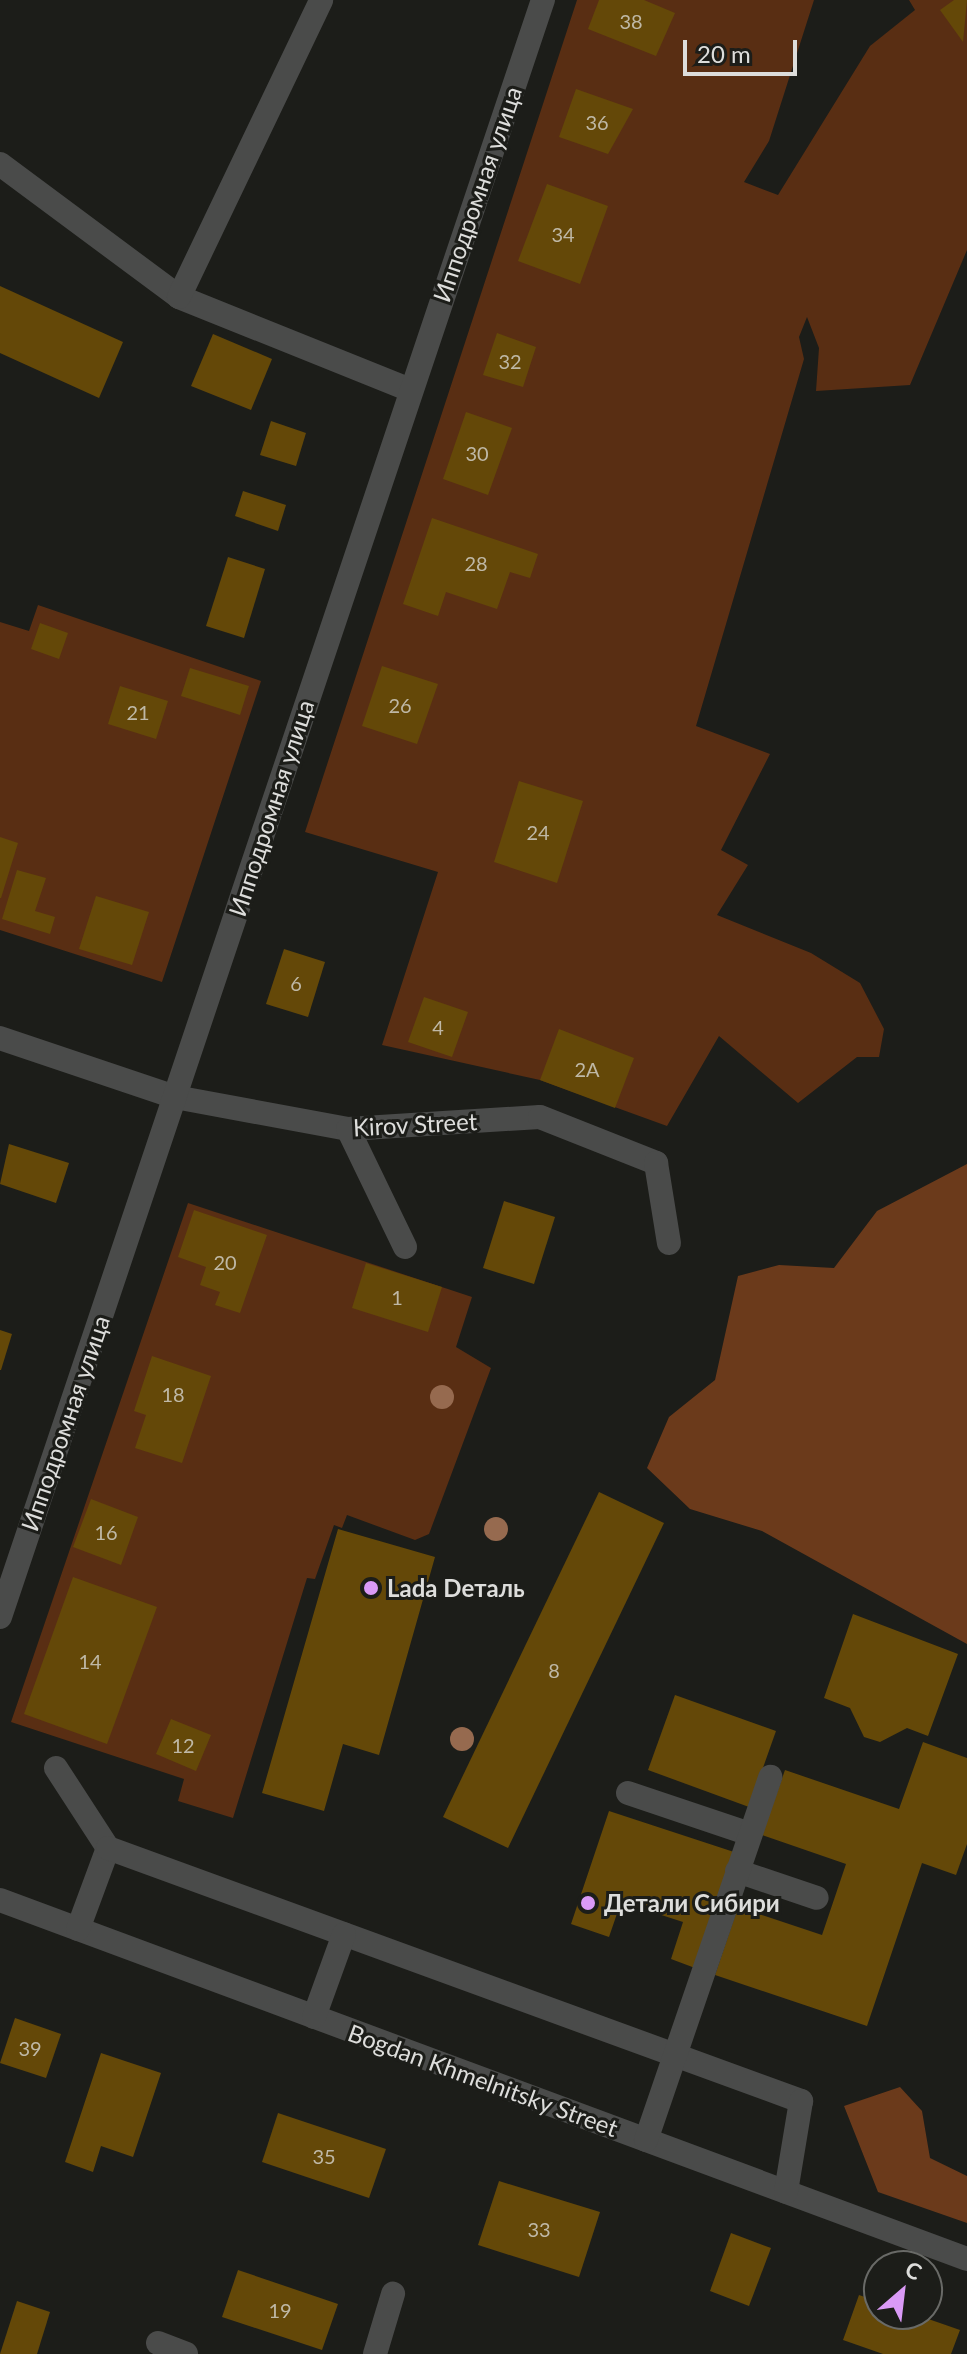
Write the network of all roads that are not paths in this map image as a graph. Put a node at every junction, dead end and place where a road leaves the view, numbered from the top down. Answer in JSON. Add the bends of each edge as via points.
{"nodes":[{"id":1,"x":321,"y":0,"type":"edge"},
{"id":2,"x":543,"y":0,"type":"edge"},
{"id":3,"x":0,"y":164,"type":"edge"},
{"id":4,"x":179,"y":297,"type":"junction"},
{"id":5,"x":410,"y":390,"type":"junction"},
{"id":6,"x":0,"y":1038,"type":"edge"},
{"id":7,"x":175,"y":1097,"type":"junction"},
{"id":8,"x":348,"y":1129,"type":"junction"},
{"id":9,"x":669,"y":1243,"type":"dead end"},
{"id":10,"x":405,"y":1247,"type":"dead end"},
{"id":11,"x":0,"y":1617,"type":"edge"},
{"id":12,"x":56,"y":1768,"type":"dead end"},
{"id":13,"x":770,"y":1777,"type":"dead end"},
{"id":14,"x":628,"y":1793,"type":"dead end"},
{"id":15,"x":750,"y":1834,"type":"junction"},
{"id":16,"x":108,"y":1848,"type":"junction"},
{"id":17,"x":737,"y":1871,"type":"junction"},
{"id":18,"x":817,"y":1898,"type":"dead end"},
{"id":19,"x":0,"y":1900,"type":"edge"},
{"id":20,"x":78,"y":1929,"type":"junction"},
{"id":21,"x":344,"y":1934,"type":"junction"},
{"id":22,"x":314,"y":2017,"type":"junction"},
{"id":23,"x":675,"y":2055,"type":"junction"},
{"id":24,"x":646,"y":2140,"type":"junction"},
{"id":25,"x":786,"y":2192,"type":"junction"},
{"id":26,"x":967,"y":2259,"type":"edge"},
{"id":27,"x":393,"y":2294,"type":"dead end"},
{"id":28,"x":158,"y":2343,"type":"dead end"},
{"id":29,"x":186,"y":2354,"type":"edge"},
{"id":30,"x":375,"y":2354,"type":"edge"}],
"edges":[{"from":1,"to":4,"type":"street"},
{"from":2,"to":5,"type":"street","name":"Ипподромная улица"},
{"from":3,"to":4,"type":"street"},
{"from":4,"to":5,"type":"street"},
{"from":5,"to":7,"type":"street","name":"Ипподромная улица"},
{"from":6,"to":7,"type":"street","name":"Kirov Street"},
{"from":7,"to":8,"type":"street","name":"Kirov Street"},
{"from":7,"to":11,"type":"street","name":"Ипподромная улица"},
{"from":8,"to":9,"type":"street","name":"Kirov Street","via":[[540,1117],[656,1163]]},
{"from":8,"to":10,"type":"street"},
{"from":12,"to":16,"type":"street"},
{"from":13,"to":15,"type":"street"},
{"from":14,"to":15,"type":"street"},
{"from":15,"to":17,"type":"street"},
{"from":16,"to":20,"type":"street"},
{"from":16,"to":21,"type":"street"},
{"from":17,"to":18,"type":"street"},
{"from":17,"to":23,"type":"street"},
{"from":19,"to":20,"type":"street","name":"Bogdan Khmelnitsky Street"},
{"from":20,"to":22,"type":"street","name":"Bogdan Khmelnitsky Street"},
{"from":21,"to":22,"type":"street"},
{"from":21,"to":23,"type":"street"},
{"from":22,"to":24,"type":"street","name":"Bogdan Khmelnitsky Street"},
{"from":23,"to":24,"type":"street"},
{"from":23,"to":25,"type":"street","via":[[801,2101]]},
{"from":24,"to":25,"type":"street","name":"Bogdan Khmelnitsky Street"},
{"from":25,"to":26,"type":"street","name":"Bogdan Khmelnitsky Street"},
{"from":27,"to":30,"type":"street"},
{"from":28,"to":29,"type":"street"}]}
